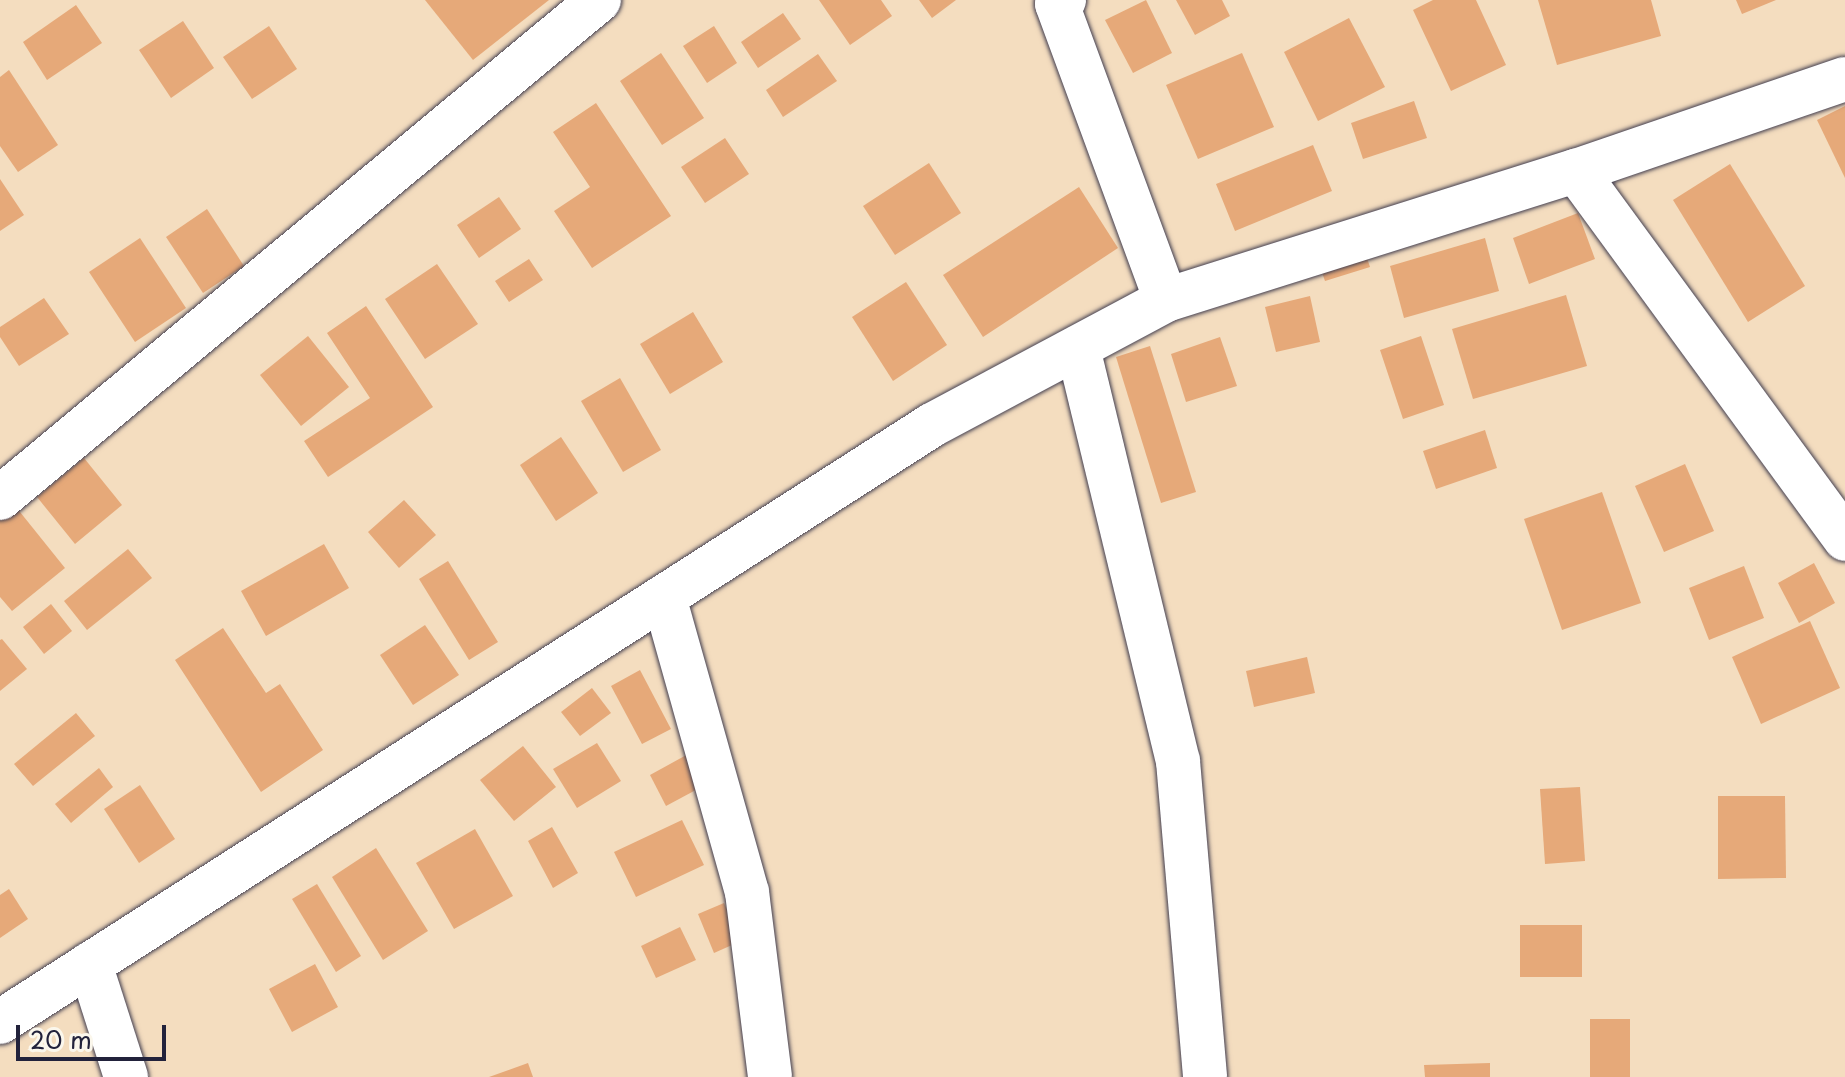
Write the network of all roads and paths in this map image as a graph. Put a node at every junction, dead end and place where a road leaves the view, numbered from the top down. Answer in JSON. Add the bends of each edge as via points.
{"nodes":[{"id":1,"x":599,"y":0,"type":"edge"},
{"id":2,"x":1059,"y":1,"type":"edge"},
{"id":3,"x":1845,"y":79,"type":"edge"},
{"id":4,"x":1576,"y":171,"type":"junction"},
{"id":5,"x":1166,"y":300,"type":"junction"},
{"id":6,"x":1078,"y":348,"type":"junction"},
{"id":7,"x":0,"y":498,"type":"edge"},
{"id":8,"x":1845,"y":539,"type":"edge"},
{"id":9,"x":664,"y":597,"type":"junction"},
{"id":10,"x":90,"y":964,"type":"junction"},
{"id":11,"x":0,"y":1022,"type":"edge"},
{"id":12,"x":126,"y":1077,"type":"edge"},
{"id":13,"x":770,"y":1077,"type":"edge"},
{"id":14,"x":1205,"y":1077,"type":"edge"}],
"edges":[{"from":1,"to":7,"type":"street"},
{"from":2,"to":5,"type":"street"},
{"from":3,"to":4,"type":"street"},
{"from":4,"to":5,"type":"street"},
{"from":4,"to":8,"type":"street"},
{"from":5,"to":6,"type":"street"},
{"from":6,"to":9,"type":"street","via":[[932,425]]},
{"from":6,"to":14,"type":"street","via":[[1178,761]]},
{"from":9,"to":10,"type":"street"},
{"from":9,"to":13,"type":"street","via":[[747,892]]},
{"from":10,"to":11,"type":"street"},
{"from":10,"to":12,"type":"street"}]}
